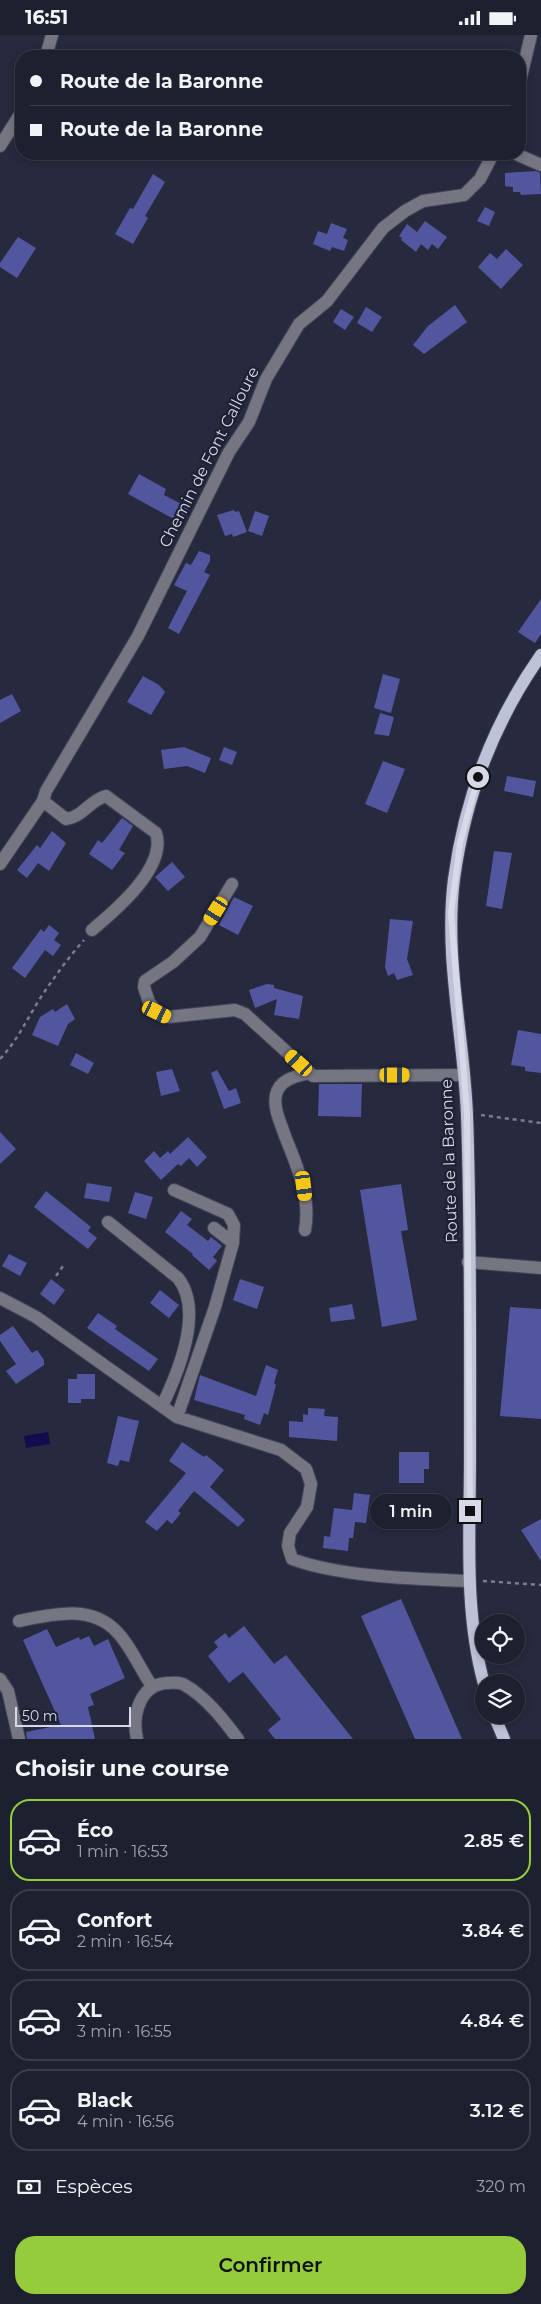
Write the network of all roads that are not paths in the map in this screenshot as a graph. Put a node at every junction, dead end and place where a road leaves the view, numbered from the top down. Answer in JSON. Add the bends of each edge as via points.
{"nodes":[{"id":1,"x":52,"y":35,"type":"edge"},
{"id":2,"x":531,"y":35,"type":"edge"},
{"id":3,"x":48,"y":50,"type":"edge"},
{"id":4,"x":526,"y":56,"type":"edge"},
{"id":5,"x":15,"y":122,"type":"edge"},
{"id":6,"x":0,"y":146,"type":"edge"},
{"id":7,"x":526,"y":158,"type":"edge"},
{"id":8,"x":490,"y":160,"type":"edge"},
{"id":9,"x":541,"y":165,"type":"edge"},
{"id":10,"x":541,"y":655,"type":"edge"},
{"id":11,"x":43,"y":801,"type":"junction"},
{"id":12,"x":0,"y":864,"type":"edge"},
{"id":13,"x":232,"y":884,"type":"dead end"},
{"id":14,"x":92,"y":930,"type":"road end"},
{"id":15,"x":309,"y":1073,"type":"junction"},
{"id":16,"x":464,"y":1075,"type":"junction"},
{"id":17,"x":174,"y":1190,"type":"dead end"},
{"id":18,"x":108,"y":1222,"type":"dead end"},
{"id":19,"x":214,"y":1228,"type":"dead end"},
{"id":20,"x":305,"y":1230,"type":"dead end"},
{"id":21,"x":233,"y":1243,"type":"junction"},
{"id":22,"x":468,"y":1262,"type":"junction"},
{"id":23,"x":541,"y":1268,"type":"edge"},
{"id":24,"x":0,"y":1298,"type":"edge"},
{"id":25,"x":162,"y":1407,"type":"junction"},
{"id":26,"x":177,"y":1417,"type":"junction"},
{"id":27,"x":469,"y":1581,"type":"junction"},
{"id":28,"x":20,"y":1621,"type":"dead end"},
{"id":29,"x":481,"y":1674,"type":"edge"},
{"id":30,"x":0,"y":1679,"type":"edge"},
{"id":31,"x":152,"y":1686,"type":"junction"},
{"id":32,"x":498,"y":1724,"type":"edge"},
{"id":33,"x":19,"y":1739,"type":"edge"},
{"id":34,"x":137,"y":1739,"type":"edge"},
{"id":35,"x":238,"y":1739,"type":"edge"},
{"id":36,"x":504,"y":1739,"type":"edge"}],
"edges":[{"from":1,"to":3,"type":"street"},
{"from":2,"to":4,"type":"street"},
{"from":5,"to":6,"type":"street"},
{"from":7,"to":9,"type":"street"},
{"from":8,"to":11,"type":"street","name":"Chemin de Font Calloure","via":[[480,179],[464,195],[423,201],[383,228],[327,301],[299,324],[266,379],[249,421],[229,452],[138,635]]},
{"from":10,"to":16,"type":"main road","name":"Route de la Baronne","via":[[499,723],[469,803],[460,843],[451,913]]},
{"from":11,"to":12,"type":"street","name":"Chemin de Font Calloure"},
{"from":11,"to":14,"type":"street","via":[[66,819],[76,818],[94,802],[106,797],[156,833],[159,843],[139,885]]},
{"from":13,"to":15,"type":"street","via":[[200,937],[173,962],[144,981],[149,1002],[157,1012],[168,1017],[235,1010],[245,1014]]},
{"from":15,"to":16,"type":"street","via":[[313,1076]]},
{"from":15,"to":20,"type":"street","via":[[287,1079],[276,1093],[276,1113],[304,1186]]},
{"from":16,"to":22,"type":"main road","name":"Route de la Baronne"},
{"from":17,"to":21,"type":"street","via":[[228,1214],[234,1225]]},
{"from":18,"to":25,"type":"street","via":[[178,1278],[190,1302],[189,1329]]},
{"from":19,"to":21,"type":"street"},
{"from":21,"to":26,"type":"street"},
{"from":22,"to":23,"type":"street"},
{"from":22,"to":27,"type":"main road","name":"Route de la Baronne"},
{"from":24,"to":25,"type":"street","via":[[36,1317]]},
{"from":25,"to":26,"type":"street"},
{"from":26,"to":27,"type":"street","via":[[281,1450],[306,1469],[311,1484],[307,1507],[290,1533],[288,1546],[292,1559],[344,1571]]},
{"from":27,"to":29,"type":"main road","name":"Route de la Baronne"},
{"from":28,"to":31,"type":"street","via":[[56,1613],[84,1614],[104,1621],[119,1634]]},
{"from":30,"to":33,"type":"street","via":[[8,1691]]},
{"from":31,"to":34,"type":"street","via":[[145,1692],[137,1709]]},
{"from":31,"to":35,"type":"street","via":[[180,1683],[196,1692]]},
{"from":32,"to":36,"type":"main road"}]}
